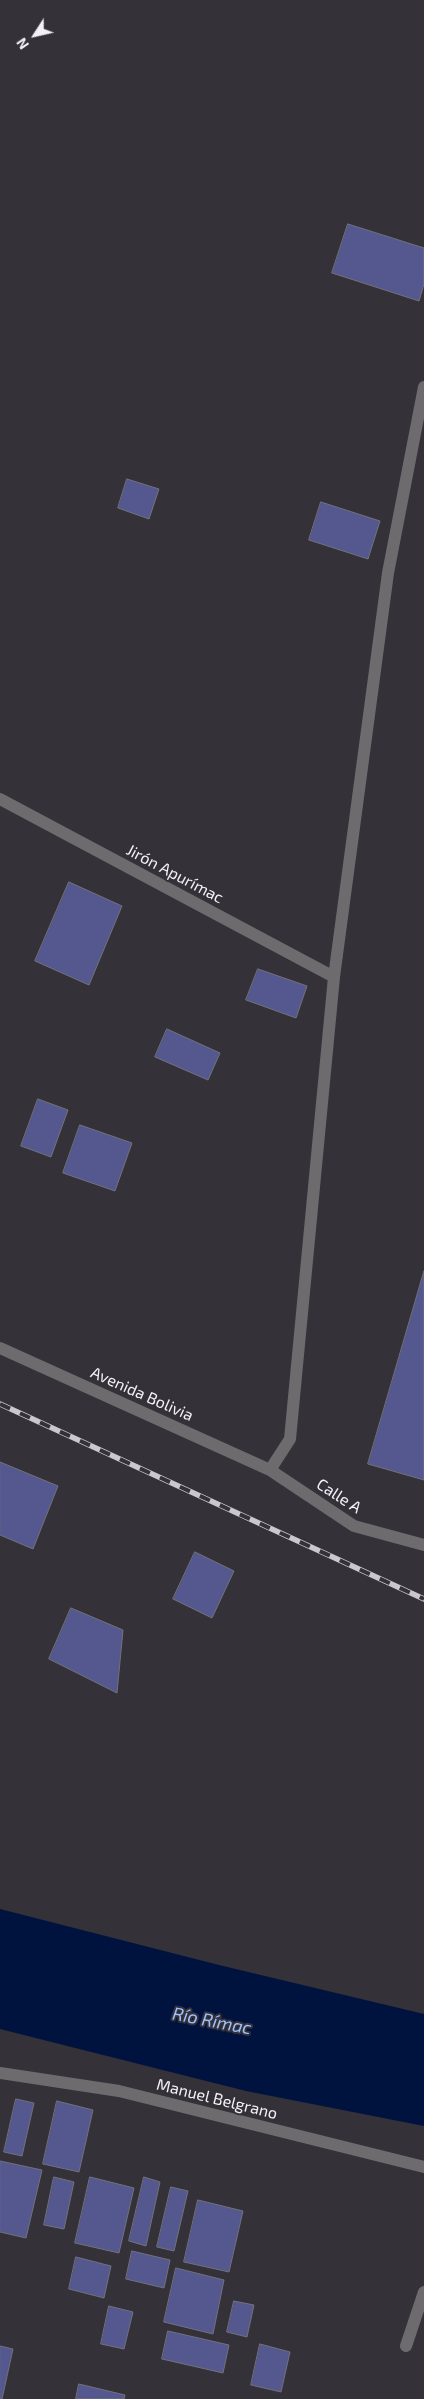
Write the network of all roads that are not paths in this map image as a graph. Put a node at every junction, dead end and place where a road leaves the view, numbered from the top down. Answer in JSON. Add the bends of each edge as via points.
{"nodes":[{"id":1,"x":424,"y":387,"type":"edge"},
{"id":2,"x":0,"y":799,"type":"edge"},
{"id":3,"x":334,"y":977,"type":"junction"},
{"id":4,"x":0,"y":1348,"type":"edge"},
{"id":5,"x":270,"y":1470,"type":"junction"},
{"id":6,"x":424,"y":1545,"type":"edge"},
{"id":7,"x":0,"y":2073,"type":"edge"},
{"id":8,"x":424,"y":2168,"type":"edge"},
{"id":9,"x":424,"y":2292,"type":"edge"},
{"id":10,"x":406,"y":2346,"type":"dead end"}],
"edges":[{"from":1,"to":3,"type":"street","via":[[388,572]]},
{"from":2,"to":3,"type":"street","name":"Jirón Apurímac"},
{"from":3,"to":5,"type":"street","via":[[290,1439]]},
{"from":4,"to":5,"type":"street","name":"Avenida Bolivia"},
{"from":5,"to":6,"type":"street","name":"Calle A","via":[[354,1526]]},
{"from":7,"to":8,"type":"street","name":"Manuel Belgrano","via":[[119,2091]]},
{"from":9,"to":10,"type":"street"}]}
